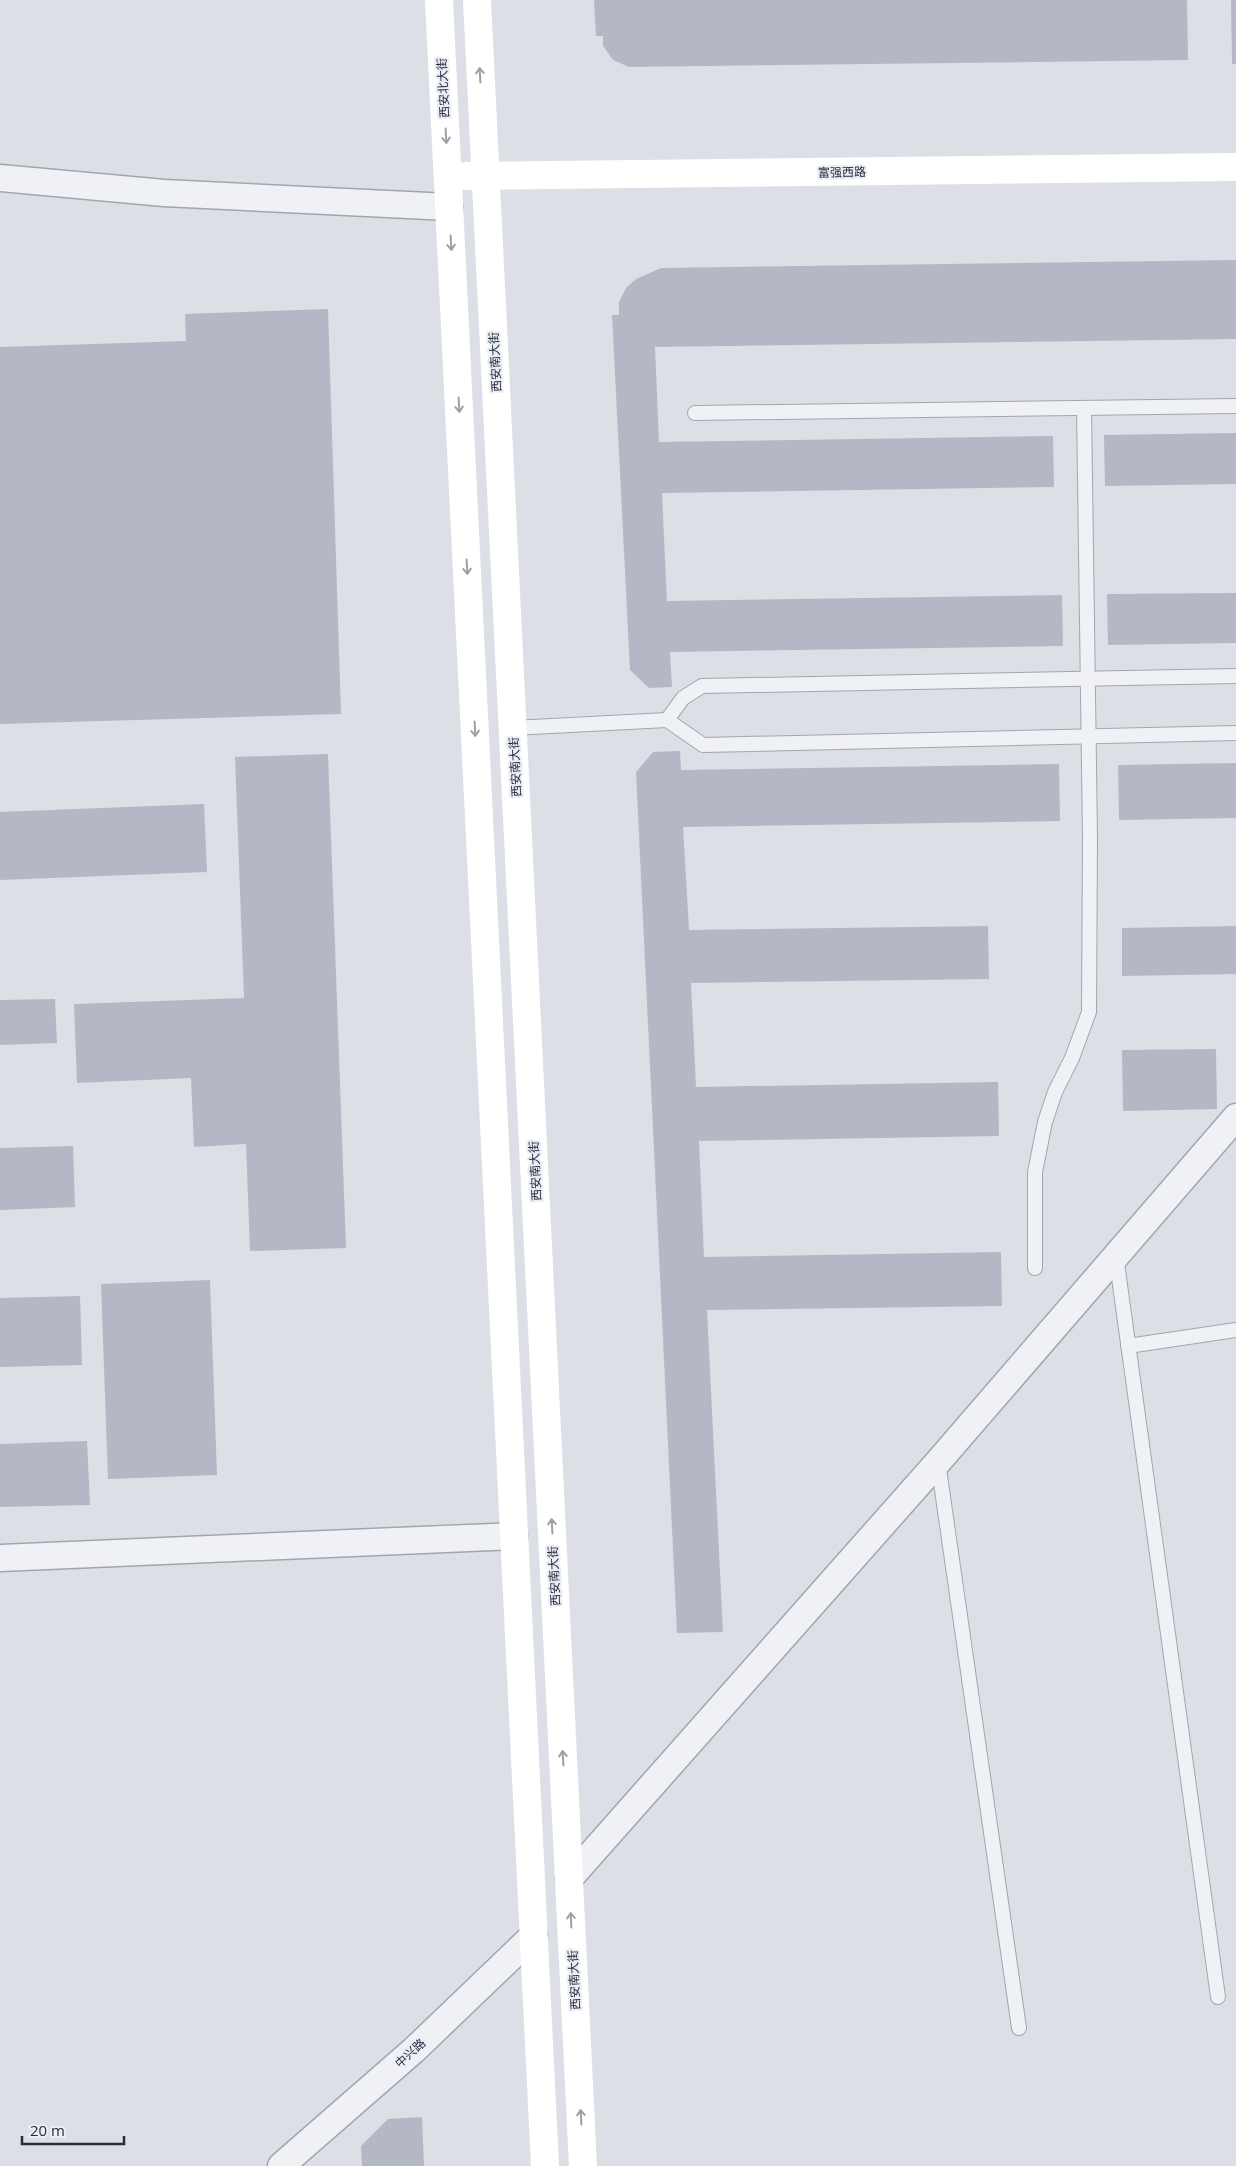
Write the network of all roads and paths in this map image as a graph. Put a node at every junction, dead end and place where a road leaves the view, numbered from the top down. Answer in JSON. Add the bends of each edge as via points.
{"nodes":[{"id":1,"x":439,"y":0,"type":"edge"},
{"id":2,"x":477,"y":0,"type":"edge"},
{"id":3,"x":1236,"y":167,"type":"edge"},
{"id":4,"x":448,"y":176,"type":"junction"},
{"id":5,"x":485,"y":176,"type":"junction"},
{"id":6,"x":0,"y":178,"type":"edge"},
{"id":7,"x":449,"y":207,"type":"junction"},
{"id":8,"x":1236,"y":406,"type":"edge"},
{"id":9,"x":1084,"y":408,"type":"junction"},
{"id":10,"x":695,"y":413,"type":"dead end"},
{"id":11,"x":1236,"y":676,"type":"edge"},
{"id":12,"x":1087,"y":679,"type":"junction"},
{"id":13,"x":667,"y":720,"type":"junction"},
{"id":14,"x":513,"y":728,"type":"junction"},
{"id":15,"x":1236,"y":733,"type":"edge"},
{"id":16,"x":1088,"y":736,"type":"junction"},
{"id":17,"x":1236,"y":1117,"type":"edge"},
{"id":18,"x":1116,"y":1255,"type":"junction"},
{"id":19,"x":1034,"y":1268,"type":"dead end"},
{"id":20,"x":1236,"y":1330,"type":"edge"},
{"id":21,"x":1128,"y":1346,"type":"junction"},
{"id":22,"x":938,"y":1462,"type":"junction"},
{"id":23,"x":514,"y":1536,"type":"junction"},
{"id":24,"x":0,"y":1558,"type":"edge"},
{"id":25,"x":569,"y":1879,"type":"junction"},
{"id":26,"x":534,"y":1936,"type":"junction"},
{"id":27,"x":1218,"y":1997,"type":"dead end"},
{"id":28,"x":1019,"y":2028,"type":"dead end"},
{"id":29,"x":281,"y":2166,"type":"edge"},
{"id":30,"x":545,"y":2166,"type":"edge"},
{"id":31,"x":583,"y":2166,"type":"edge"}],
"edges":[{"from":1,"to":4,"type":"main road","name":"西安北大街","one_way":true},
{"from":5,"to":2,"type":"main road","one_way":true},
{"from":3,"to":5,"type":"main road","name":"富强西路"},
{"from":4,"to":5,"type":"main road","name":"富强西路"},
{"from":4,"to":7,"type":"main road"},
{"from":5,"to":14,"type":"main road","name":"西安南大街"},
{"from":6,"to":7,"type":"street","via":[[164,193]]},
{"from":7,"to":23,"type":"main road","one_way":true},
{"from":8,"to":9,"type":"lane"},
{"from":9,"to":10,"type":"lane"},
{"from":9,"to":12,"type":"lane"},
{"from":11,"to":12,"type":"lane"},
{"from":12,"to":13,"type":"lane","via":[[702,686],[683,698]]},
{"from":12,"to":16,"type":"lane"},
{"from":13,"to":14,"type":"lane"},
{"from":13,"to":16,"type":"lane","via":[[703,745]]},
{"from":25,"to":14,"type":"main road","name":"西安南大街","one_way":true},
{"from":15,"to":16,"type":"lane"},
{"from":16,"to":19,"type":"lane","via":[[1089,1012],[1045,1122],[1035,1172]]},
{"from":17,"to":18,"type":"street"},
{"from":18,"to":21,"type":"lane"},
{"from":18,"to":22,"type":"street"},
{"from":20,"to":21,"type":"lane"},
{"from":21,"to":27,"type":"lane"},
{"from":22,"to":25,"type":"street"},
{"from":22,"to":28,"type":"lane"},
{"from":23,"to":24,"type":"street"},
{"from":23,"to":26,"type":"main road"},
{"from":31,"to":25,"type":"main road","name":"西安南大街","one_way":true},
{"from":26,"to":29,"type":"street","name":"中兴路","via":[[414,2050]]},
{"from":26,"to":30,"type":"main road"}]}
